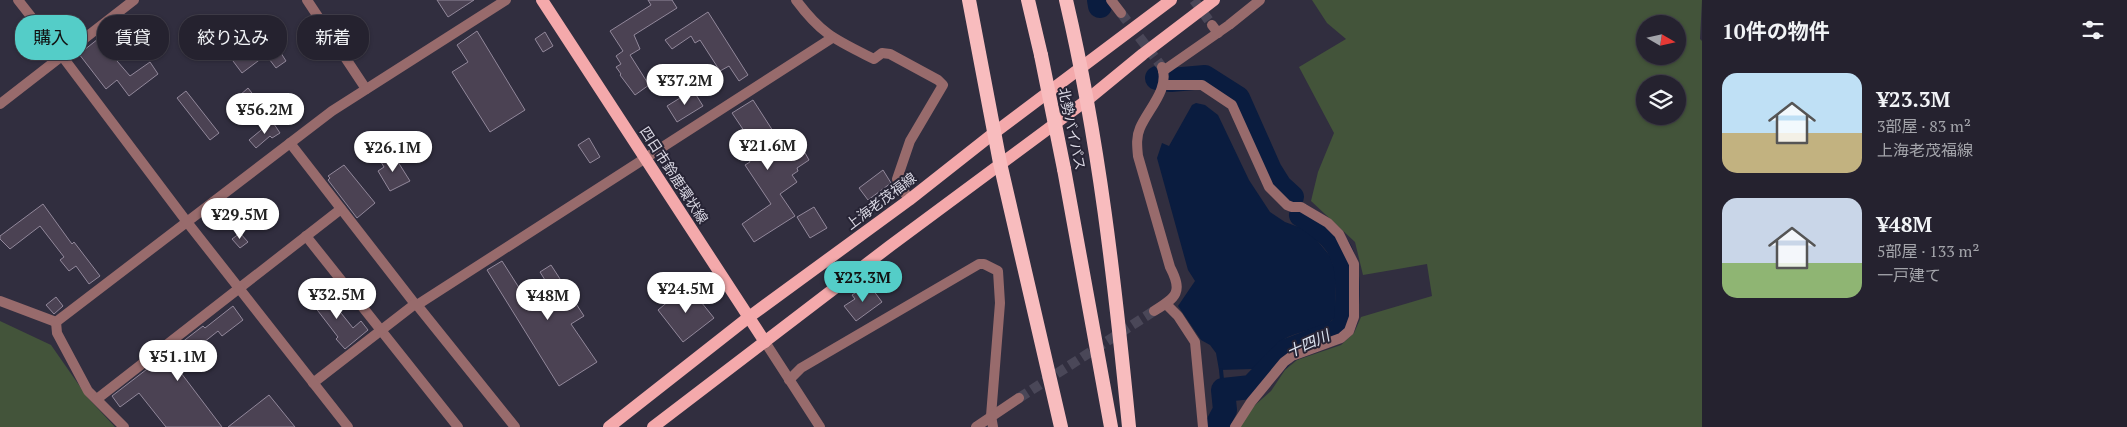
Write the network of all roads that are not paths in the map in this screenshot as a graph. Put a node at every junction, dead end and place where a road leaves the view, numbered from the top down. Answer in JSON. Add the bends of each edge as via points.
{"nodes":[{"id":1,"x":18,"y":0,"type":"edge"},
{"id":2,"x":134,"y":0,"type":"edge"},
{"id":3,"x":307,"y":0,"type":"edge"},
{"id":4,"x":506,"y":0,"type":"edge"},
{"id":5,"x":542,"y":0,"type":"edge"},
{"id":6,"x":796,"y":0,"type":"edge"},
{"id":7,"x":969,"y":0,"type":"edge"},
{"id":8,"x":1028,"y":0,"type":"edge"},
{"id":9,"x":1066,"y":0,"type":"edge"},
{"id":10,"x":1171,"y":0,"type":"edge"},
{"id":11,"x":1214,"y":0,"type":"edge"},
{"id":12,"x":1260,"y":0,"type":"edge"},
{"id":13,"x":30,"y":15,"type":"edge"},
{"id":14,"x":87,"y":37,"type":"edge"},
{"id":15,"x":832,"y":38,"type":"junction"},
{"id":16,"x":57,"y":60,"type":"edge"},
{"id":17,"x":65,"y":60,"type":"edge"},
{"id":18,"x":1082,"y":67,"type":"junction"},
{"id":19,"x":1163,"y":76,"type":"junction"},
{"id":20,"x":366,"y":89,"type":"junction"},
{"id":21,"x":1087,"y":100,"type":"junction"},
{"id":22,"x":0,"y":104,"type":"edge"},
{"id":23,"x":994,"y":133,"type":"junction"},
{"id":24,"x":290,"y":143,"type":"junction"},
{"id":25,"x":645,"y":158,"type":"junction"},
{"id":26,"x":1000,"y":163,"type":"junction"},
{"id":27,"x":909,"y":200,"type":"junction"},
{"id":28,"x":341,"y":210,"type":"junction"},
{"id":29,"x":187,"y":222,"type":"junction"},
{"id":30,"x":306,"y":236,"type":"junction"},
{"id":31,"x":1083,"y":265,"type":"junction"},
{"id":32,"x":238,"y":288,"type":"junction"},
{"id":33,"x":0,"y":301,"type":"edge"},
{"id":34,"x":416,"y":304,"type":"junction"},
{"id":35,"x":1166,"y":304,"type":"junction"},
{"id":36,"x":1154,"y":311,"type":"tunnel mouth"},
{"id":37,"x":749,"y":317,"type":"junction"},
{"id":38,"x":56,"y":322,"type":"junction"},
{"id":39,"x":381,"y":330,"type":"junction"},
{"id":40,"x":765,"y":342,"type":"junction"},
{"id":41,"x":789,"y":380,"type":"junction"},
{"id":42,"x":313,"y":383,"type":"junction"},
{"id":43,"x":1019,"y":398,"type":"tunnel mouth"},
{"id":44,"x":96,"y":399,"type":"junction"},
{"id":45,"x":992,"y":422,"type":"edge"},
{"id":46,"x":124,"y":427,"type":"edge"},
{"id":47,"x":348,"y":427,"type":"edge"},
{"id":48,"x":458,"y":427,"type":"edge"},
{"id":49,"x":515,"y":427,"type":"edge"},
{"id":50,"x":609,"y":427,"type":"edge"},
{"id":51,"x":653,"y":427,"type":"edge"},
{"id":52,"x":820,"y":427,"type":"edge"},
{"id":53,"x":976,"y":427,"type":"edge"},
{"id":54,"x":1061,"y":427,"type":"edge"},
{"id":55,"x":1102,"y":427,"type":"edge"},
{"id":56,"x":1112,"y":427,"type":"edge"},
{"id":57,"x":1129,"y":427,"type":"edge"},
{"id":58,"x":1203,"y":427,"type":"edge"},
{"id":59,"x":1235,"y":427,"type":"edge"}],
"edges":[{"from":1,"to":13,"type":"street"},
{"from":2,"to":14,"type":"street"},
{"from":3,"to":20,"type":"street"},
{"from":4,"to":20,"type":"street"},
{"from":5,"to":25,"type":"main road","name":"四日市鈴鹿環状線"},
{"from":6,"to":15,"type":"street","via":[[812,21]]},
{"from":7,"to":23,"type":"highway"},
{"from":8,"to":31,"type":"highway","name":"北勢バイパス","bridge":true},
{"from":9,"to":18,"type":"highway"},
{"from":10,"to":18,"type":"main road","name":"上海老茂福線"},
{"from":11,"to":21,"type":"main road"},
{"from":12,"to":19,"type":"street","via":[[1215,29]]},
{"from":15,"to":25,"type":"street"},
{"from":15,"to":27,"type":"street","via":[[874,59],[882,53],[890,54],[943,85],[910,141],[897,179]]},
{"from":16,"to":22,"type":"street"},
{"from":17,"to":29,"type":"street"},
{"from":18,"to":21,"type":"highway"},
{"from":18,"to":23,"type":"main road","name":"上海老茂福線"},
{"from":19,"to":35,"type":"street","via":[[1137,141],[1138,156],[1170,266],[1178,282],[1176,293]]},
{"from":19,"to":59,"type":"street","via":[[1202,85],[1232,105],[1269,187],[1286,204],[1301,206],[1328,223],[1338,234],[1354,264],[1354,317],[1349,330],[1341,338],[1292,356],[1251,402]]},
{"from":20,"to":24,"type":"street"},
{"from":21,"to":26,"type":"main road"},
{"from":21,"to":57,"type":"highway","via":[[1106,221]]},
{"from":23,"to":26,"type":"highway"},
{"from":23,"to":27,"type":"main road","name":"上海老茂福線"},
{"from":24,"to":28,"type":"street"},
{"from":24,"to":29,"type":"street"},
{"from":25,"to":34,"type":"street"},
{"from":25,"to":37,"type":"main road","name":"四日市鈴鹿環状線"},
{"from":26,"to":40,"type":"main road"},
{"from":26,"to":54,"type":"highway"},
{"from":27,"to":37,"type":"main road","name":"上海老茂福線"},
{"from":28,"to":30,"type":"street"},
{"from":28,"to":34,"type":"street"},
{"from":29,"to":32,"type":"street"},
{"from":29,"to":38,"type":"street"},
{"from":30,"to":32,"type":"street"},
{"from":30,"to":39,"type":"street"},
{"from":31,"to":55,"type":"highway","name":"北勢バイパス"},
{"from":31,"to":56,"type":"highway","name":"北勢バイパス"},
{"from":32,"to":42,"type":"street"},
{"from":32,"to":44,"type":"street"},
{"from":33,"to":38,"type":"street"},
{"from":34,"to":39,"type":"street"},
{"from":34,"to":49,"type":"street"},
{"from":35,"to":36,"type":"street"},
{"from":35,"to":58,"type":"street","via":[[1196,342]]},
{"from":37,"to":40,"type":"main road","name":"四日市鈴鹿環状線"},
{"from":37,"to":50,"type":"main road","name":"上海老茂福線"},
{"from":38,"to":44,"type":"street","via":[[57,333],[88,391]]},
{"from":39,"to":42,"type":"street"},
{"from":39,"to":48,"type":"street"},
{"from":40,"to":41,"type":"street"},
{"from":40,"to":51,"type":"main road"},
{"from":41,"to":45,"type":"street","via":[[801,368],[984,264],[998,271],[1000,303]]},
{"from":41,"to":52,"type":"street"},
{"from":42,"to":47,"type":"street"},
{"from":43,"to":45,"type":"street"},
{"from":44,"to":46,"type":"street"},
{"from":45,"to":53,"type":"street"}]}
